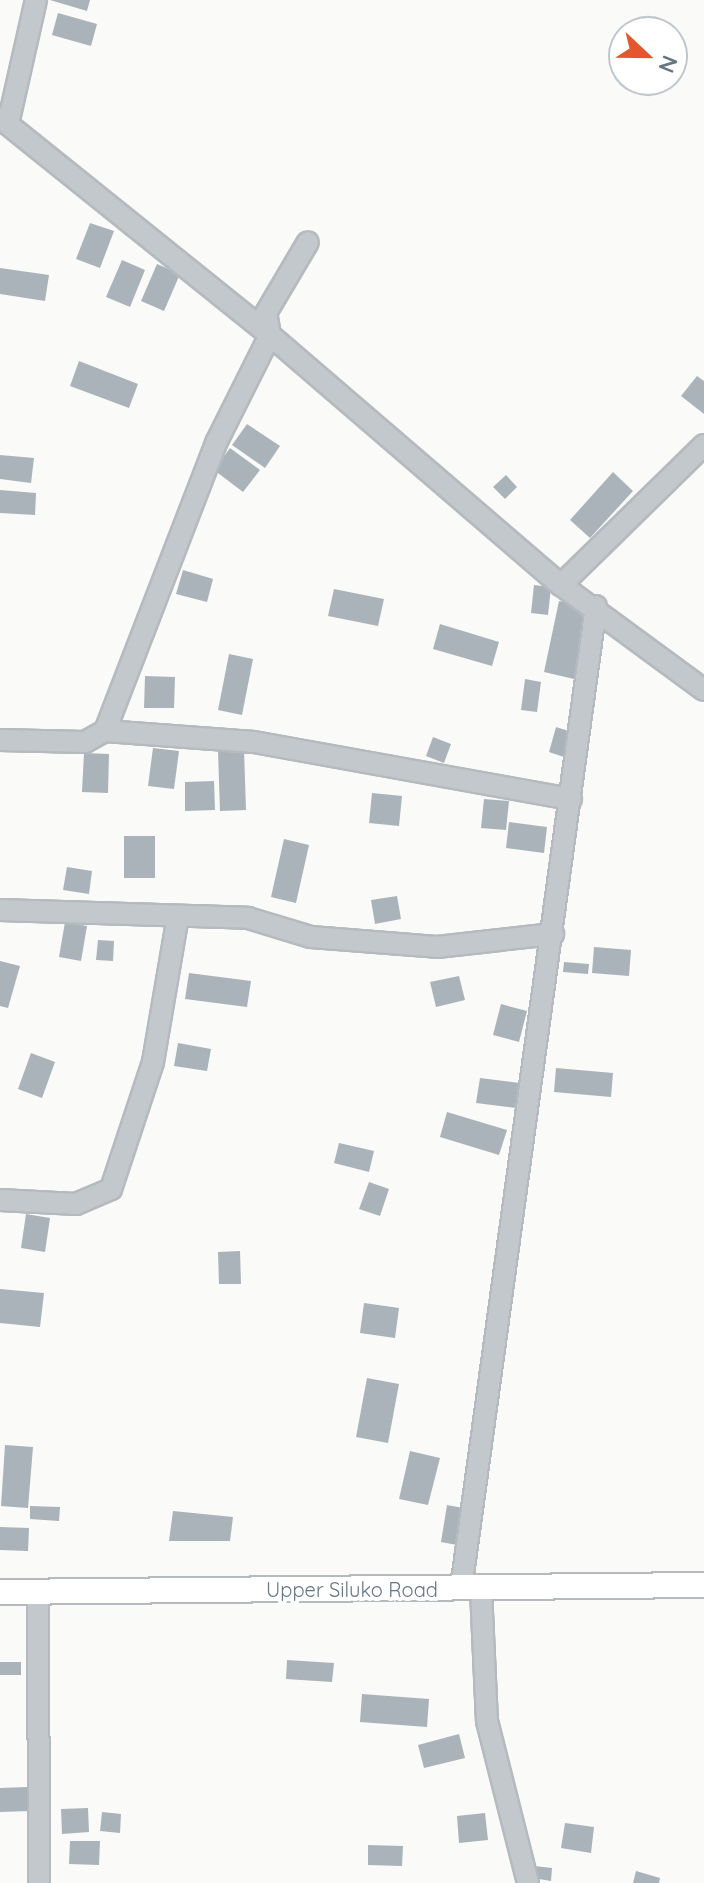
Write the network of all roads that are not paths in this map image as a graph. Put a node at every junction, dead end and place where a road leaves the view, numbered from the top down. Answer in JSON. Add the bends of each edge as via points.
{"nodes":[{"id":1,"x":36,"y":0,"type":"edge"},
{"id":2,"x":4,"y":121,"type":"edge"},
{"id":3,"x":308,"y":242,"type":"dead end"},
{"id":4,"x":270,"y":335,"type":"junction"},
{"id":5,"x":704,"y":445,"type":"edge"},
{"id":6,"x":561,"y":585,"type":"junction"},
{"id":7,"x":596,"y":606,"type":"junction"},
{"id":8,"x":704,"y":690,"type":"edge"},
{"id":9,"x":105,"y":731,"type":"junction"},
{"id":10,"x":0,"y":740,"type":"edge"},
{"id":11,"x":571,"y":799,"type":"junction"},
{"id":12,"x":0,"y":910,"type":"edge"},
{"id":13,"x":178,"y":916,"type":"junction"},
{"id":14,"x":553,"y":934,"type":"junction"},
{"id":15,"x":0,"y":1200,"type":"edge"},
{"id":16,"x":704,"y":1585,"type":"edge"},
{"id":17,"x":471,"y":1590,"type":"junction"},
{"id":18,"x":0,"y":1592,"type":"edge"},
{"id":19,"x":38,"y":1592,"type":"junction"},
{"id":20,"x":39,"y":1883,"type":"edge"},
{"id":21,"x":528,"y":1883,"type":"edge"}],
"edges":[{"from":1,"to":2,"type":"street"},
{"from":2,"to":4,"type":"street"},
{"from":3,"to":4,"type":"street","via":[[266,313]]},
{"from":4,"to":6,"type":"street"},
{"from":4,"to":9,"type":"street","via":[[216,443]]},
{"from":5,"to":6,"type":"street"},
{"from":6,"to":7,"type":"street"},
{"from":7,"to":8,"type":"street"},
{"from":7,"to":11,"type":"street"},
{"from":9,"to":10,"type":"street","via":[[85,742]]},
{"from":9,"to":11,"type":"street","via":[[254,742]]},
{"from":11,"to":14,"type":"street"},
{"from":12,"to":13,"type":"street"},
{"from":13,"to":14,"type":"street","via":[[248,918],[311,937],[437,947]]},
{"from":13,"to":15,"type":"street","via":[[153,1062],[111,1189],[76,1204]]},
{"from":14,"to":17,"type":"street"},
{"from":16,"to":17,"type":"main road","name":"Upper Siluko Road"},
{"from":17,"to":19,"type":"main road","name":"Upper Siluko Road"},
{"from":17,"to":21,"type":"street","via":[[487,1721]]},
{"from":18,"to":19,"type":"main road","name":"Upper Siluko Road"},
{"from":19,"to":20,"type":"street"}]}
